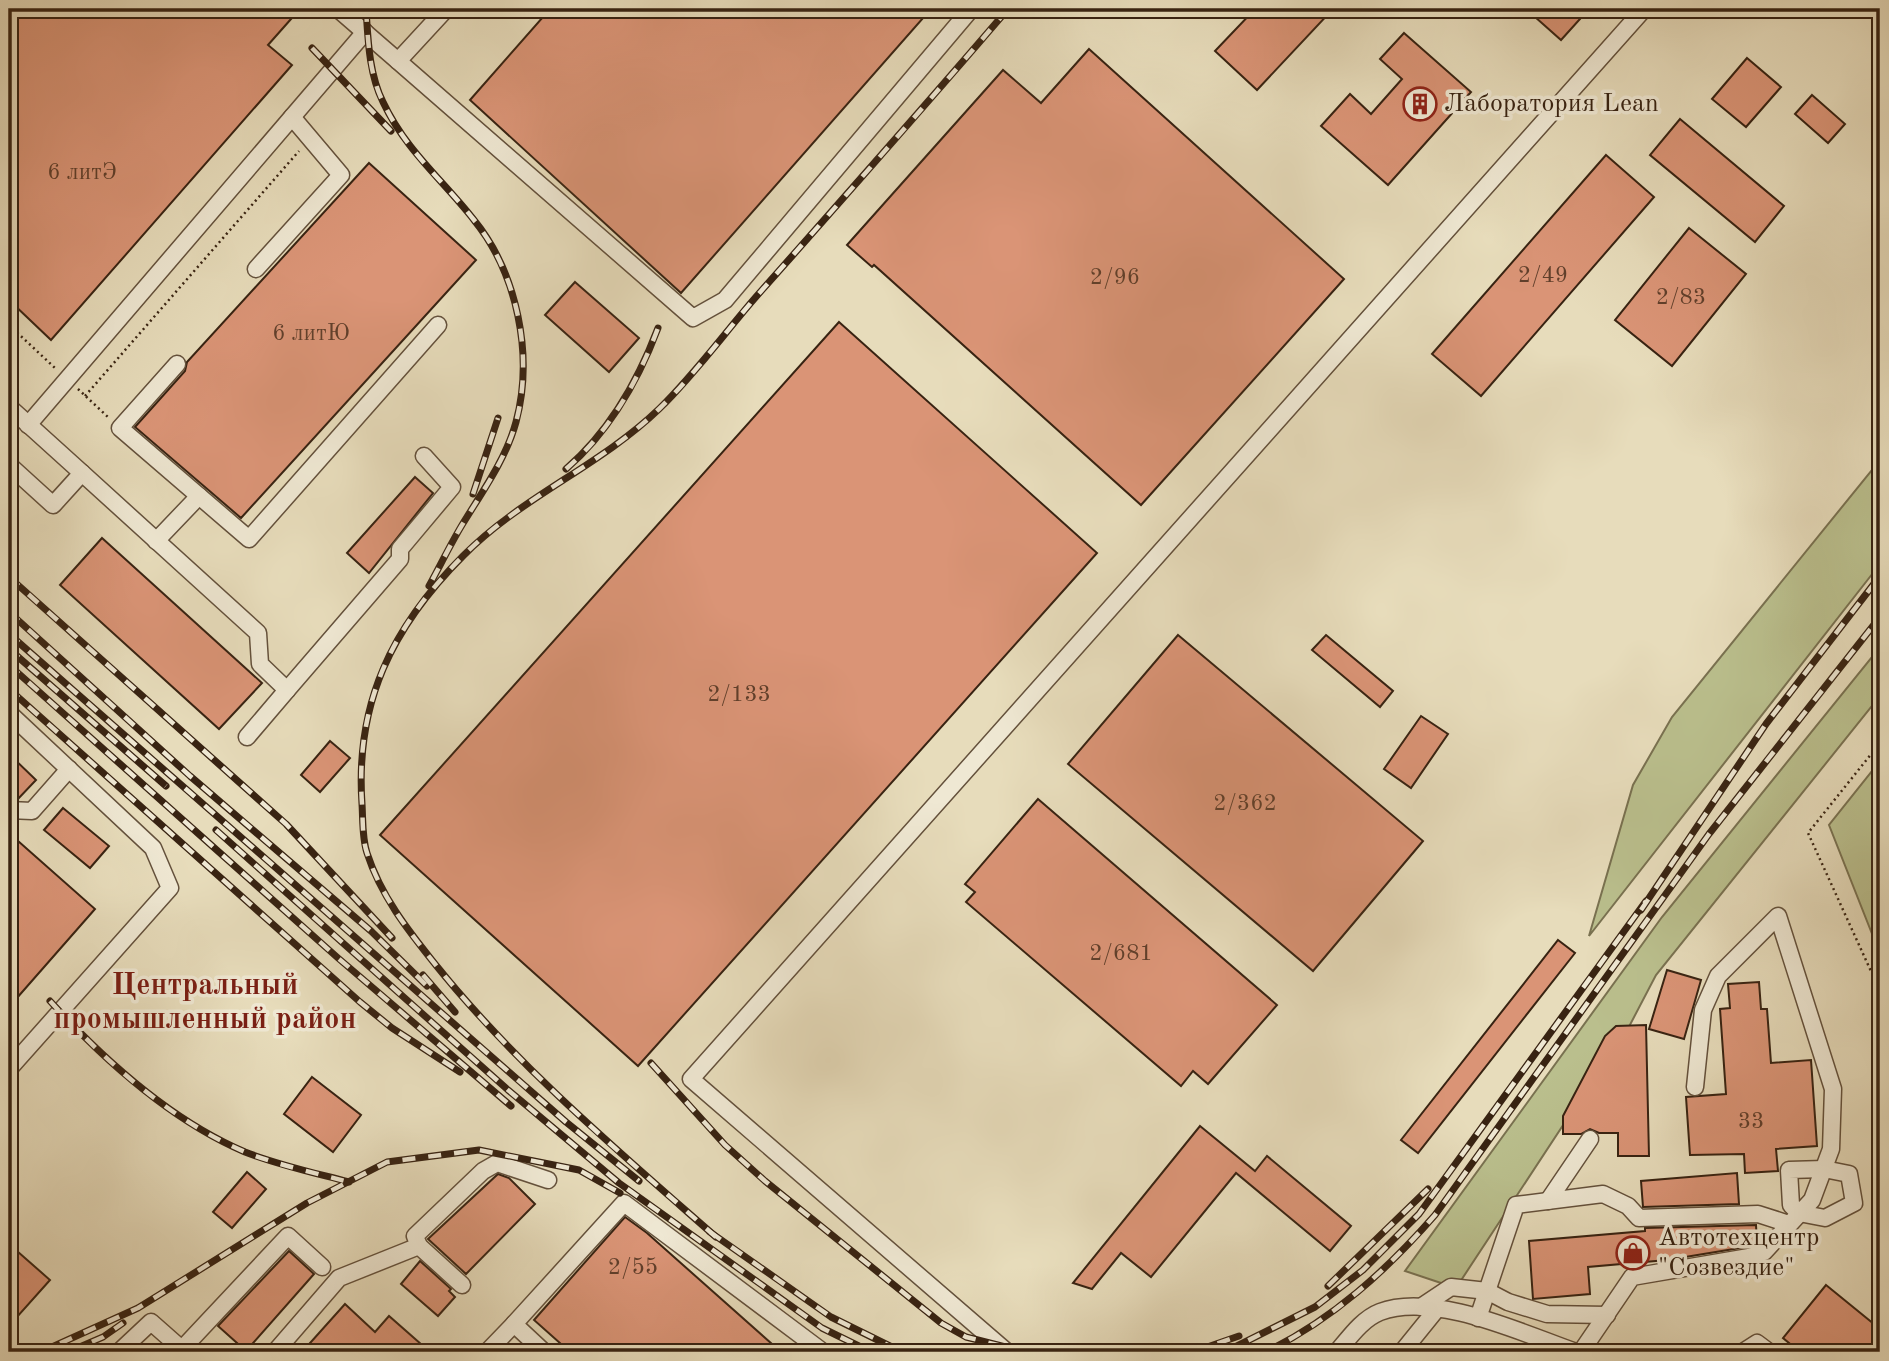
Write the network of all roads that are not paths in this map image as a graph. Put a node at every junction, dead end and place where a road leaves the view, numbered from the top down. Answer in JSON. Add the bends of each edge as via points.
{"nodes":[{"id":1,"x":338,"y":9,"type":"edge"},
{"id":2,"x":446,"y":9,"type":"edge"},
{"id":3,"x":971,"y":9,"type":"edge"},
{"id":4,"x":1644,"y":9,"type":"edge"},
{"id":5,"x":365,"y":32,"type":"junction"},
{"id":6,"x":398,"y":61,"type":"junction"},
{"id":7,"x":292,"y":117,"type":"junction"},
{"id":8,"x":256,"y":269,"type":"dead end"},
{"id":9,"x":438,"y":325,"type":"dead end"},
{"id":10,"x":177,"y":364,"type":"dead end"},
{"id":11,"x":9,"y":407,"type":"edge"},
{"id":12,"x":28,"y":425,"type":"junction"},
{"id":13,"x":424,"y":456,"type":"dead end"},
{"id":14,"x":9,"y":465,"type":"edge"},
{"id":15,"x":82,"y":472,"type":"junction"},
{"id":16,"x":200,"y":496,"type":"junction"},
{"id":17,"x":156,"y":541,"type":"junction"},
{"id":18,"x":287,"y":690,"type":"junction"},
{"id":19,"x":9,"y":713,"type":"edge"},
{"id":20,"x":247,"y":737,"type":"dead end"},
{"id":21,"x":69,"y":769,"type":"junction"},
{"id":22,"x":9,"y":810,"type":"edge"},
{"id":23,"x":9,"y":1069,"type":"edge"},
{"id":24,"x":1695,"y":1087,"type":"dead end"},
{"id":25,"x":1590,"y":1139,"type":"dead end"},
{"id":26,"x":1824,"y":1169,"type":"junction"},
{"id":27,"x":548,"y":1180,"type":"dead end"},
{"id":28,"x":1548,"y":1201,"type":"junction"},
{"id":29,"x":1794,"y":1219,"type":"junction"},
{"id":30,"x":419,"y":1245,"type":"junction"},
{"id":31,"x":322,"y":1267,"type":"dead end"},
{"id":32,"x":462,"y":1285,"type":"dead end"},
{"id":33,"x":1486,"y":1291,"type":"junction"},
{"id":34,"x":1429,"y":1308,"type":"junction"},
{"id":35,"x":1607,"y":1315,"type":"junction"},
{"id":36,"x":1478,"y":1318,"type":"junction"},
{"id":37,"x":513,"y":1324,"type":"junction"},
{"id":38,"x":183,"y":1351,"type":"edge"},
{"id":39,"x":118,"y":1352,"type":"edge"},
{"id":40,"x":275,"y":1352,"type":"edge"},
{"id":41,"x":487,"y":1352,"type":"edge"},
{"id":42,"x":544,"y":1352,"type":"edge"},
{"id":43,"x":823,"y":1352,"type":"edge"},
{"id":44,"x":1007,"y":1352,"type":"edge"},
{"id":45,"x":1337,"y":1352,"type":"edge"},
{"id":46,"x":1402,"y":1352,"type":"edge"},
{"id":47,"x":1576,"y":1352,"type":"edge"},
{"id":48,"x":1581,"y":1352,"type":"edge"},
{"id":49,"x":1743,"y":1352,"type":"edge"},
{"id":50,"x":1769,"y":1352,"type":"edge"}],
"edges":[{"from":1,"to":5,"type":"lane"},
{"from":2,"to":6,"type":"lane"},
{"from":3,"to":6,"type":"lane","via":[[725,300],[692,318]]},
{"from":4,"to":44,"type":"lane","via":[[691,1079]]},
{"from":5,"to":6,"type":"lane"},
{"from":5,"to":7,"type":"lane"},
{"from":7,"to":8,"type":"lane","via":[[341,175]]},
{"from":7,"to":12,"type":"lane"},
{"from":9,"to":16,"type":"lane","via":[[250,539]]},
{"from":10,"to":16,"type":"lane","via":[[120,428]]},
{"from":11,"to":12,"type":"lane"},
{"from":12,"to":15,"type":"lane"},
{"from":13,"to":18,"type":"lane","via":[[452,486],[400,549],[400,559]]},
{"from":14,"to":15,"type":"lane","via":[[53,505]]},
{"from":15,"to":17,"type":"lane"},
{"from":16,"to":17,"type":"lane"},
{"from":17,"to":18,"type":"lane","via":[[258,634],[260,664]]},
{"from":18,"to":20,"type":"lane"},
{"from":19,"to":21,"type":"lane"},
{"from":21,"to":22,"type":"lane","via":[[32,811]]},
{"from":21,"to":23,"type":"lane","via":[[153,848],[170,888]]},
{"from":24,"to":26,"type":"lane","via":[[1703,1010],[1718,976],[1778,916],[1833,1089],[1830,1149]]},
{"from":25,"to":28,"type":"lane"},
{"from":26,"to":29,"type":"lane","via":[[1812,1200]]},
{"from":26,"to":29,"type":"lane","via":[[1789,1170]]},
{"from":26,"to":29,"type":"lane","via":[[1849,1174],[1854,1203],[1825,1218]]},
{"from":27,"to":30,"type":"lane","via":[[497,1163],[415,1236]]},
{"from":28,"to":29,"type":"lane","via":[[1603,1194],[1628,1206],[1639,1218],[1758,1214]]},
{"from":28,"to":33,"type":"lane","via":[[1516,1205]]},
{"from":29,"to":35,"type":"lane","via":[[1763,1252],[1632,1277]]},
{"from":30,"to":32,"type":"lane"},
{"from":30,"to":40,"type":"lane","via":[[339,1278]]},
{"from":31,"to":38,"type":"lane","via":[[288,1236]]},
{"from":33,"to":34,"type":"lane","via":[[1451,1287]]},
{"from":33,"to":35,"type":"lane","via":[[1547,1314]]},
{"from":33,"to":36,"type":"lane"},
{"from":34,"to":36,"type":"lane"},
{"from":34,"to":45,"type":"lane","via":[[1378,1312]]},
{"from":34,"to":46,"type":"lane"},
{"from":35,"to":48,"type":"lane"},
{"from":36,"to":47,"type":"lane"},
{"from":37,"to":41,"type":"lane"},
{"from":37,"to":42,"type":"lane"},
{"from":37,"to":43,"type":"lane","via":[[624,1203]]},
{"from":38,"to":39,"type":"lane","via":[[151,1322]]},
{"from":49,"to":50,"type":"lane","via":[[1758,1343]]}]}
